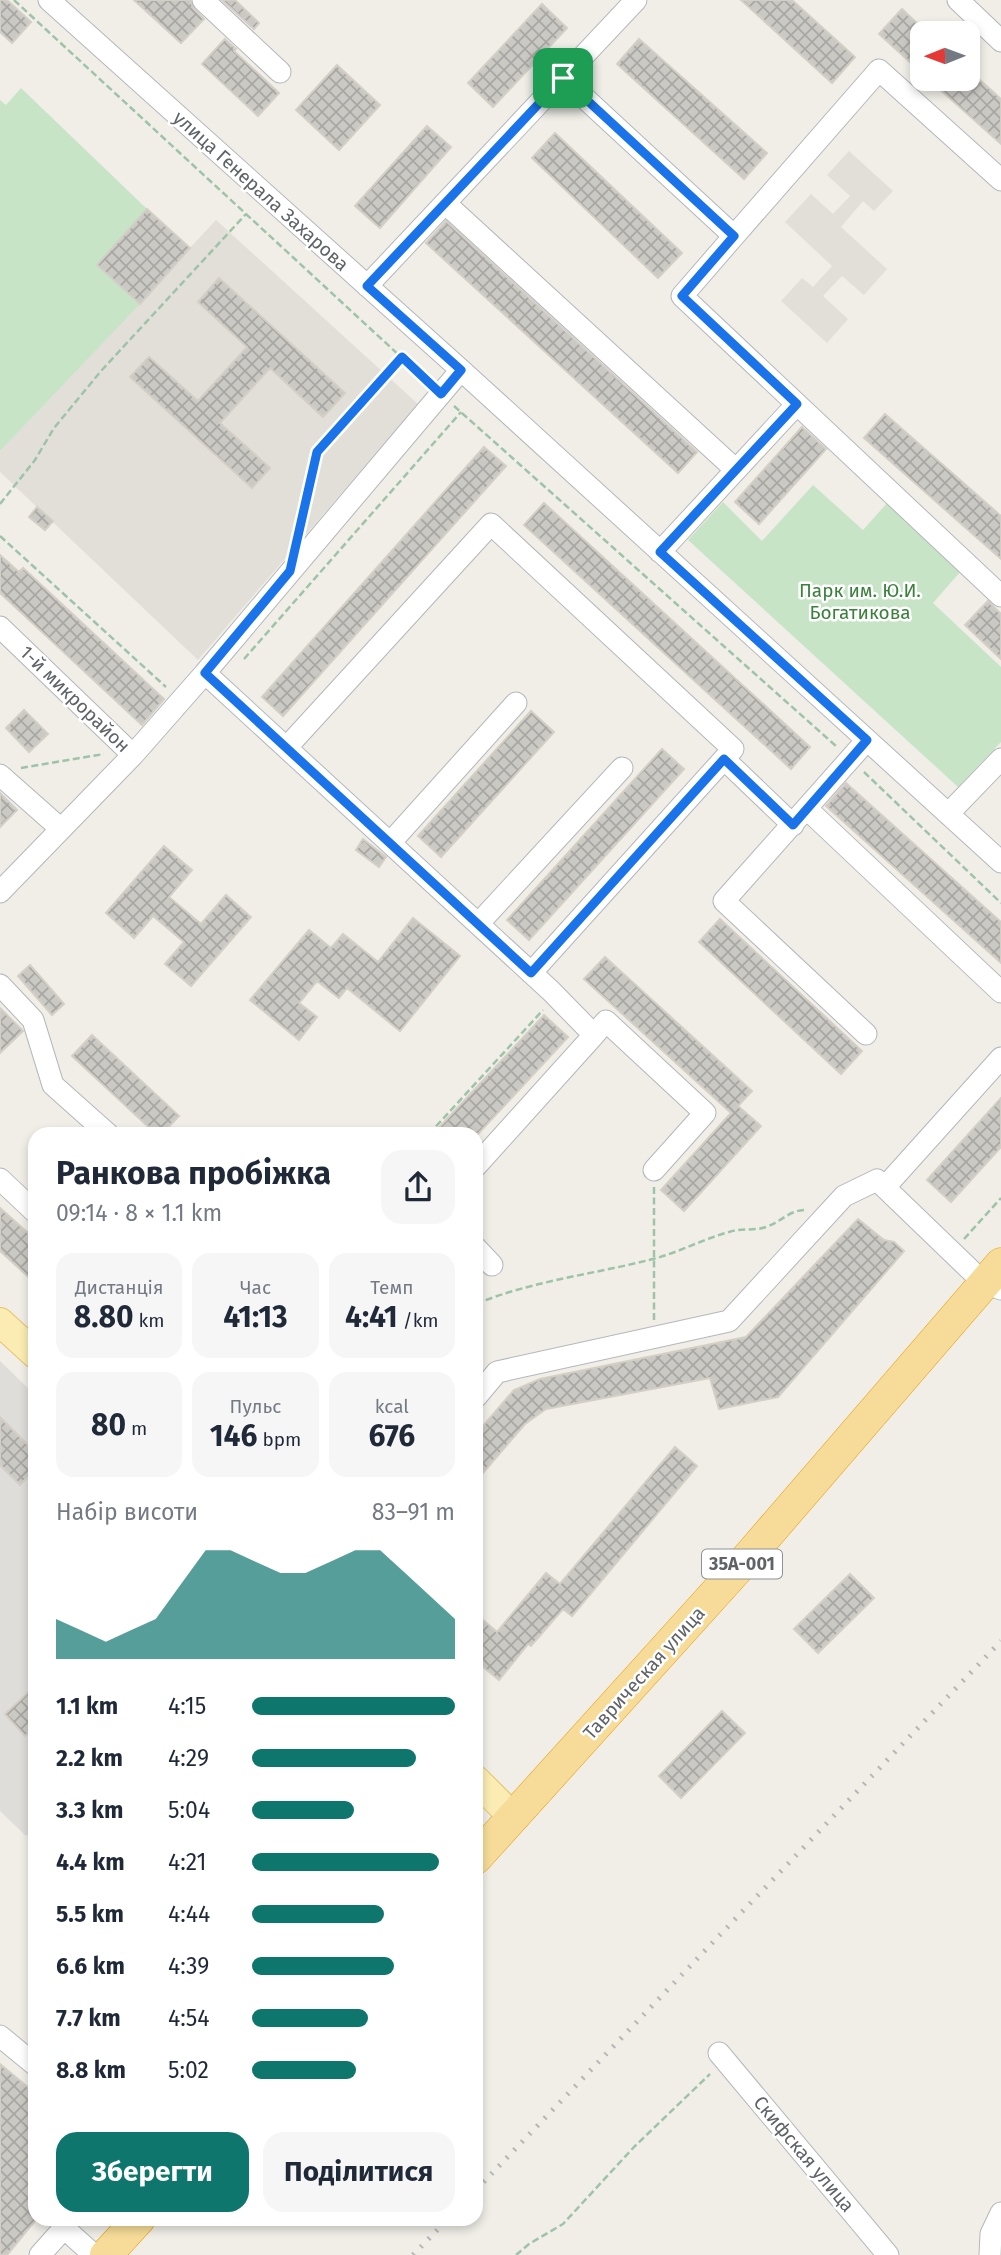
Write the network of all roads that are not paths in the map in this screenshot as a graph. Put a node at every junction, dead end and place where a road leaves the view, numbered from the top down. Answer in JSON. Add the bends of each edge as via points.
{"nodes":[{"id":1,"x":49,"y":0,"type":"edge"},
{"id":2,"x":203,"y":0,"type":"edge"},
{"id":3,"x":636,"y":0,"type":"edge"},
{"id":4,"x":958,"y":0,"type":"edge"},
{"id":5,"x":1001,"y":41,"type":"edge"},
{"id":6,"x":280,"y":72,"type":"dead end"},
{"id":7,"x":563,"y":78,"type":"junction"},
{"id":8,"x":1001,"y":180,"type":"edge"},
{"id":9,"x":445,"y":203,"type":"junction"},
{"id":10,"x":734,"y":236,"type":"junction"},
{"id":11,"x":367,"y":286,"type":"junction"},
{"id":12,"x":461,"y":370,"type":"junction"},
{"id":13,"x":797,"y":404,"type":"junction"},
{"id":14,"x":736,"y":470,"type":"junction"},
{"id":15,"x":660,"y":552,"type":"junction"},
{"id":16,"x":1001,"y":596,"type":"edge"},
{"id":17,"x":0,"y":627,"type":"edge"},
{"id":18,"x":212,"y":679,"type":"junction"},
{"id":19,"x":516,"y":703,"type":"dead end"},
{"id":20,"x":867,"y":740,"type":"junction"},
{"id":21,"x":286,"y":747,"type":"junction"},
{"id":22,"x":131,"y":753,"type":"junction"},
{"id":23,"x":724,"y":759,"type":"junction"},
{"id":24,"x":1001,"y":759,"type":"edge"},
{"id":25,"x":622,"y":768,"type":"dead end"},
{"id":26,"x":6,"y":772,"type":"edge"},
{"id":27,"x":948,"y":814,"type":"junction"},
{"id":28,"x":800,"y":817,"type":"junction"},
{"id":29,"x":61,"y":829,"type":"junction"},
{"id":30,"x":390,"y":843,"type":"junction"},
{"id":31,"x":1001,"y":862,"type":"edge"},
{"id":32,"x":0,"y":892,"type":"edge"},
{"id":33,"x":478,"y":924,"type":"junction"},
{"id":34,"x":531,"y":973,"type":"junction"},
{"id":35,"x":0,"y":985,"type":"edge"},
{"id":36,"x":1001,"y":992,"type":"edge"},
{"id":37,"x":866,"y":1034,"type":"dead end"},
{"id":38,"x":594,"y":1035,"type":"junction"},
{"id":39,"x":1001,"y":1058,"type":"edge"},
{"id":40,"x":100,"y":1127,"type":"edge"},
{"id":41,"x":483,"y":1158,"type":"edge"},
{"id":42,"x":654,"y":1170,"type":"road end"},
{"id":43,"x":0,"y":1179,"type":"edge"},
{"id":44,"x":885,"y":1187,"type":"junction"},
{"id":45,"x":28,"y":1205,"type":"edge"},
{"id":46,"x":483,"y":1255,"type":"edge"},
{"id":47,"x":492,"y":1265,"type":"dead end"},
{"id":48,"x":995,"y":1279,"type":"edge"},
{"id":49,"x":0,"y":1322,"type":"edge"},
{"id":50,"x":28,"y":1348,"type":"edge"},
{"id":51,"x":483,"y":1389,"type":"edge"},
{"id":52,"x":483,"y":1787,"type":"edge"},
{"id":53,"x":514,"y":1818,"type":"junction"},
{"id":54,"x":483,"y":1851,"type":"edge"},
{"id":55,"x":0,"y":2036,"type":"edge"},
{"id":56,"x":722,"y":2056,"type":"road end"},
{"id":57,"x":28,"y":2059,"type":"edge"},
{"id":58,"x":1001,"y":2213,"type":"edge"},
{"id":59,"x":133,"y":2226,"type":"edge"},
{"id":60,"x":40,"y":2255,"type":"edge"},
{"id":61,"x":94,"y":2255,"type":"edge"},
{"id":62,"x":106,"y":2255,"type":"edge"},
{"id":63,"x":888,"y":2255,"type":"edge"},
{"id":64,"x":990,"y":2255,"type":"edge"}],
"edges":[{"from":1,"to":11,"type":"street","name":"улица Генерала Захарова"},
{"from":2,"to":6,"type":"street"},
{"from":3,"to":7,"type":"street"},
{"from":4,"to":5,"type":"street"},
{"from":7,"to":9,"type":"street"},
{"from":7,"to":10,"type":"street"},
{"from":8,"to":10,"type":"street","via":[[879,70]]},
{"from":9,"to":11,"type":"street"},
{"from":9,"to":14,"type":"street"},
{"from":10,"to":13,"type":"street","via":[[682,296]]},
{"from":11,"to":12,"type":"street","name":"улица Генерала Захарова"},
{"from":12,"to":15,"type":"street","name":"улица Генерала Захарова"},
{"from":12,"to":18,"type":"street"},
{"from":13,"to":14,"type":"street"},
{"from":13,"to":16,"type":"street"},
{"from":14,"to":15,"type":"street"},
{"from":15,"to":20,"type":"street","name":"улица Генерала Захарова"},
{"from":17,"to":22,"type":"street","name":"1-й микрорайон"},
{"from":18,"to":21,"type":"street"},
{"from":18,"to":22,"type":"street","via":[[180,701]]},
{"from":19,"to":30,"type":"street"},
{"from":20,"to":27,"type":"street","name":"улица Генерала Захарова"},
{"from":20,"to":28,"type":"street"},
{"from":21,"to":23,"type":"street","via":[[491,524],[733,749]]},
{"from":21,"to":30,"type":"street"},
{"from":22,"to":29,"type":"street","name":"1-й микрорайон"},
{"from":23,"to":28,"type":"street"},
{"from":23,"to":34,"type":"street"},
{"from":24,"to":27,"type":"street"},
{"from":25,"to":33,"type":"street"},
{"from":26,"to":29,"type":"street"},
{"from":27,"to":31,"type":"street","name":"улица Генерала Захарова"},
{"from":28,"to":36,"type":"street"},
{"from":28,"to":37,"type":"street","via":[[724,901]]},
{"from":29,"to":32,"type":"street","name":"1-й микрорайон"},
{"from":30,"to":33,"type":"street"},
{"from":33,"to":34,"type":"street"},
{"from":34,"to":38,"type":"street"},
{"from":35,"to":40,"type":"street","via":[[33,1020],[53,1085]]},
{"from":38,"to":41,"type":"street"},
{"from":38,"to":42,"type":"street","via":[[606,1021],[705,1113]]},
{"from":39,"to":44,"type":"street"},
{"from":43,"to":45,"type":"street"},
{"from":44,"to":48,"type":"street","via":[[952,1252]]},
{"from":44,"to":51,"type":"street","via":[[877,1180],[844,1196],[729,1321],[497,1372]]},
{"from":46,"to":47,"type":"street"},
{"from":48,"to":53,"type":"highway","name":"Таврическая улица","number":"35А-001"},
{"from":49,"to":50,"type":"main road"},
{"from":52,"to":53,"type":"main road"},
{"from":53,"to":54,"type":"highway","name":"Таврическая улица","number":"35А-001"},
{"from":55,"to":57,"type":"street"},
{"from":56,"to":63,"type":"street","name":"Скифская улица"},
{"from":58,"to":64,"type":"street","via":[[991,2234]]},
{"from":59,"to":62,"type":"highway"},
{"from":60,"to":61,"type":"street","via":[[64,2228]]}]}
